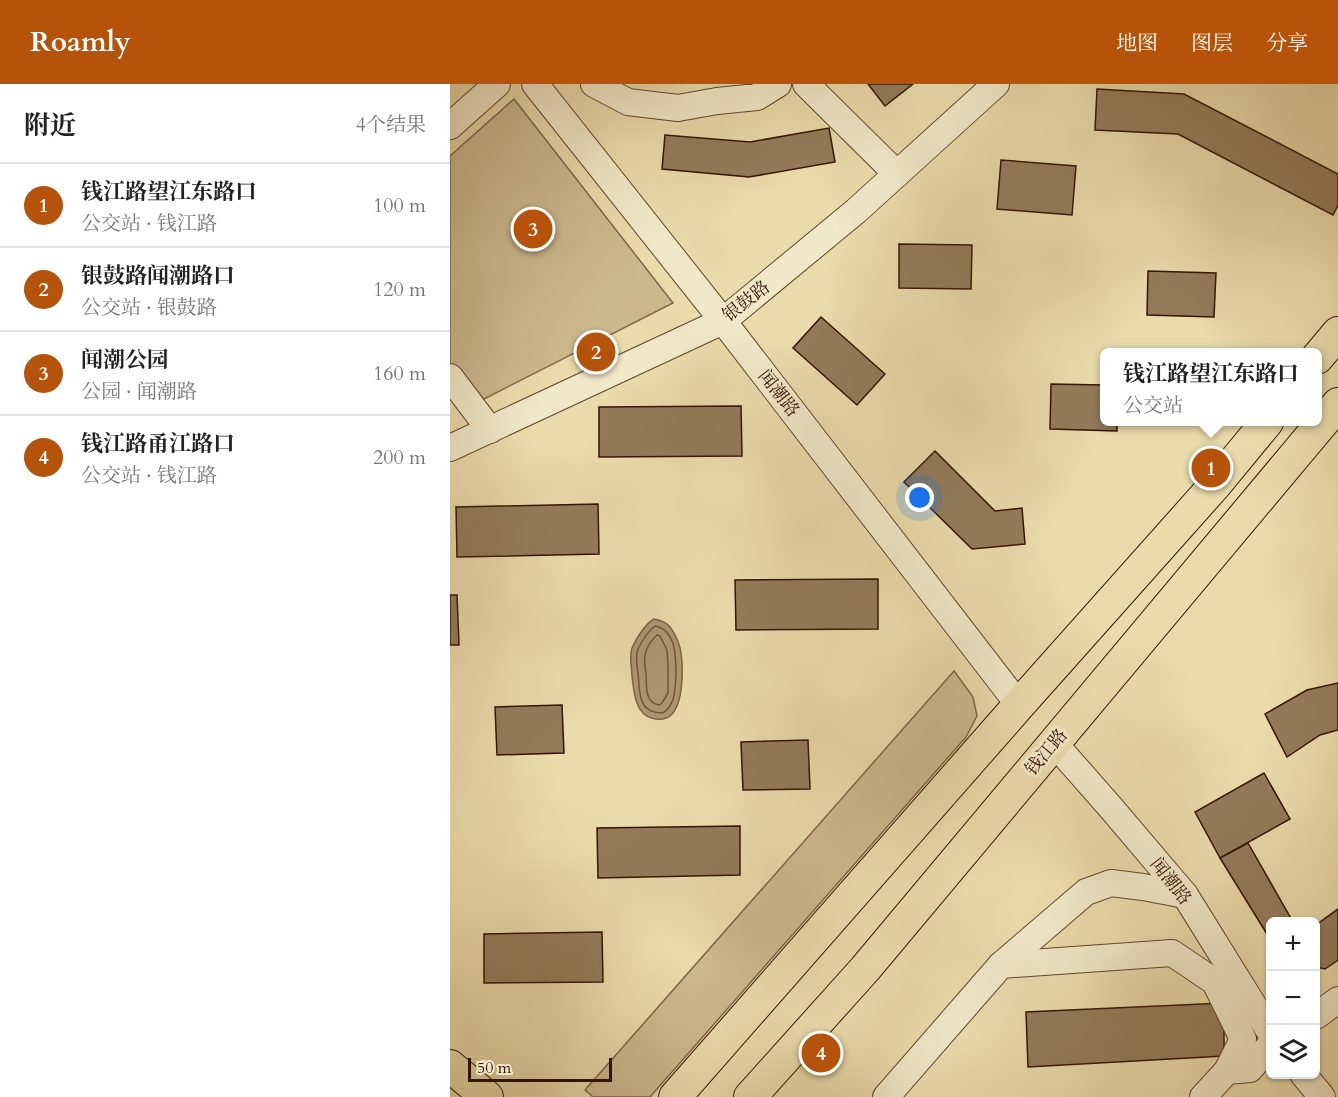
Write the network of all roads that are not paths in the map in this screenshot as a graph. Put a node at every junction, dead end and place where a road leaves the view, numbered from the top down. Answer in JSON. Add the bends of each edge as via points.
{"nodes":[{"id":1,"x":497,"y":84,"type":"edge"},
{"id":2,"x":535,"y":84,"type":"edge"},
{"id":3,"x":594,"y":84,"type":"edge"},
{"id":4,"x":778,"y":84,"type":"edge"},
{"id":5,"x":806,"y":84,"type":"edge"},
{"id":6,"x":996,"y":84,"type":"edge"},
{"id":7,"x":450,"y":126,"type":"edge"},
{"id":8,"x":897,"y":174,"type":"junction"},
{"id":9,"x":723,"y":321,"type":"junction"},
{"id":10,"x":1338,"y":333,"type":"edge"},
{"id":11,"x":1322,"y":352,"type":"edge"},
{"id":12,"x":450,"y":378,"type":"edge"},
{"id":13,"x":1338,"y":405,"type":"edge"},
{"id":14,"x":1322,"y":424,"type":"edge"},
{"id":15,"x":1263,"y":426,"type":"edge"},
{"id":16,"x":1320,"y":426,"type":"edge"},
{"id":17,"x":490,"y":430,"type":"junction"},
{"id":18,"x":450,"y":448,"type":"edge"},
{"id":19,"x":1019,"y":705,"type":"junction"},
{"id":20,"x":1054,"y":743,"type":"junction"},
{"id":21,"x":1185,"y":895,"type":"junction"},
{"id":22,"x":1001,"y":964,"type":"junction"},
{"id":23,"x":1338,"y":1000,"type":"edge"},
{"id":24,"x":1320,"y":1013,"type":"edge"},
{"id":25,"x":1266,"y":1026,"type":"edge"},
{"id":26,"x":1266,"y":1050,"type":"edge"},
{"id":27,"x":450,"y":1066,"type":"edge"},
{"id":28,"x":1227,"y":1071,"type":"junction"},
{"id":29,"x":1307,"y":1079,"type":"edge"},
{"id":30,"x":488,"y":1097,"type":"edge"},
{"id":31,"x":675,"y":1097,"type":"edge"},
{"id":32,"x":750,"y":1097,"type":"edge"},
{"id":33,"x":886,"y":1097,"type":"edge"},
{"id":34,"x":1203,"y":1097,"type":"edge"},
{"id":35,"x":1322,"y":1097,"type":"edge"}],
"edges":[{"from":1,"to":7,"type":"street"},
{"from":2,"to":9,"type":"street","name":"闻潮路"},
{"from":3,"to":4,"type":"street","via":[[628,102],[678,108],[757,97]]},
{"from":5,"to":8,"type":"street"},
{"from":6,"to":8,"type":"street","name":"银鼓路"},
{"from":8,"to":9,"type":"street","name":"银鼓路"},
{"from":9,"to":17,"type":"street","name":"银鼓路"},
{"from":9,"to":19,"type":"street","name":"闻潮路"},
{"from":10,"to":11,"type":"main road"},
{"from":12,"to":17,"type":"street"},
{"from":13,"to":14,"type":"main road","name":"钱江路"},
{"from":15,"to":19,"type":"main road"},
{"from":16,"to":20,"type":"main road","name":"钱江路"},
{"from":17,"to":18,"type":"street","name":"银鼓路"},
{"from":19,"to":31,"type":"main road"},
{"from":20,"to":21,"type":"street","name":"闻潮路"},
{"from":20,"to":32,"type":"main road","name":"钱江路","via":[[865,969]]},
{"from":21,"to":22,"type":"street","via":[[1111,883],[1086,892]]},
{"from":21,"to":25,"type":"street","name":"闻潮路"},
{"from":22,"to":28,"type":"street","via":[[1172,953],[1215,982],[1244,1039]]},
{"from":22,"to":33,"type":"street"},
{"from":23,"to":24,"type":"street"},
{"from":26,"to":28,"type":"street","via":[[1250,1069]]},
{"from":27,"to":30,"type":"main road"},
{"from":28,"to":34,"type":"street"},
{"from":29,"to":35,"type":"street"}]}
